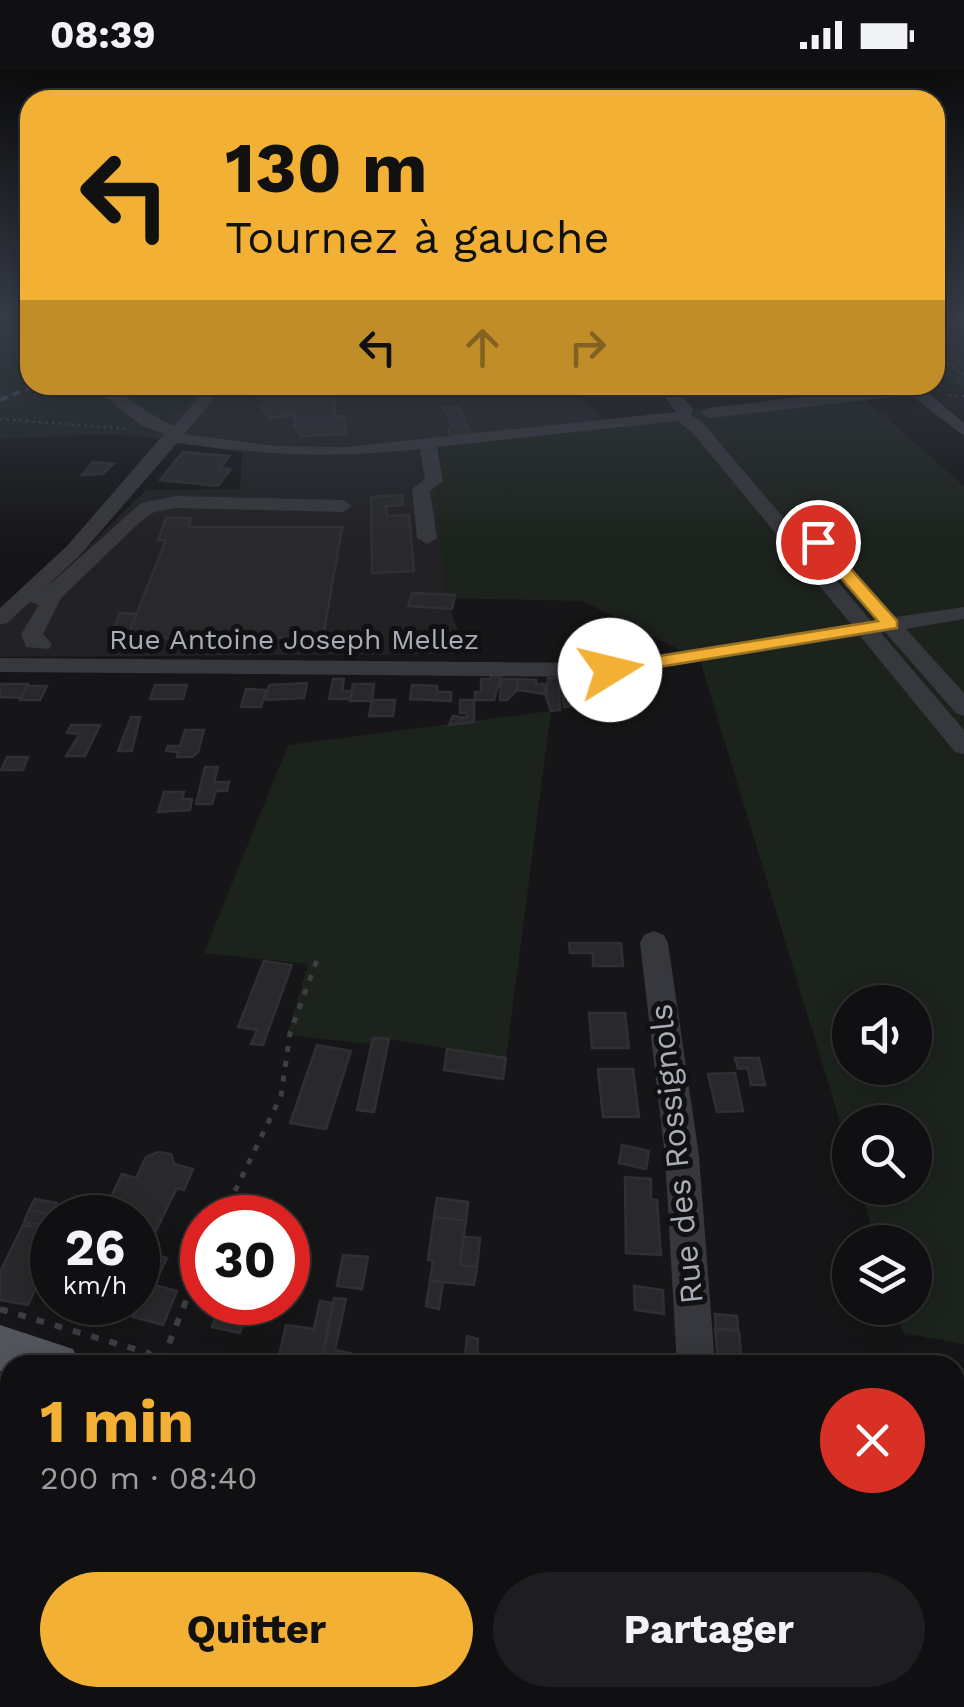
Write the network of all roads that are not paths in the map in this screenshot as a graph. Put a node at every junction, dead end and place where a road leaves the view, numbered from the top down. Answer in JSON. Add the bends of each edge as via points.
{"nodes":[{"id":1,"x":112,"y":395,"type":"edge"},
{"id":2,"x":209,"y":395,"type":"edge"},
{"id":3,"x":674,"y":395,"type":"edge"},
{"id":4,"x":802,"y":395,"type":"edge"},
{"id":5,"x":884,"y":395,"type":"edge"},
{"id":6,"x":920,"y":395,"type":"edge"},
{"id":7,"x":809,"y":402,"type":"junction"},
{"id":8,"x":695,"y":415,"type":"junction"},
{"id":9,"x":964,"y":431,"type":"edge"},
{"id":10,"x":172,"y":434,"type":"junction"},
{"id":11,"x":428,"y":445,"type":"junction"},
{"id":12,"x":343,"y":506,"type":"dead end"},
{"id":13,"x":428,"y":538,"type":"dead end"},
{"id":14,"x":36,"y":598,"type":"junction"},
{"id":15,"x":964,"y":613,"type":"edge"},
{"id":16,"x":0,"y":619,"type":"edge"},
{"id":17,"x":891,"y":625,"type":"junction"},
{"id":18,"x":867,"y":629,"type":"junction"},
{"id":19,"x":41,"y":644,"type":"dead end"},
{"id":20,"x":0,"y":665,"type":"edge"},
{"id":21,"x":964,"y":708,"type":"edge"},
{"id":22,"x":964,"y":746,"type":"edge"},
{"id":23,"x":654,"y":943,"type":"dead end"},
{"id":24,"x":695,"y":1355,"type":"edge"}],
"edges":[{"from":1,"to":10,"type":"street"},
{"from":2,"to":10,"type":"street"},
{"from":3,"to":8,"type":"street"},
{"from":4,"to":7,"type":"street"},
{"from":5,"to":7,"type":"street"},
{"from":6,"to":9,"type":"street"},
{"from":7,"to":8,"type":"street"},
{"from":8,"to":11,"type":"street"},
{"from":8,"to":17,"type":"street"},
{"from":8,"to":18,"type":"street"},
{"from":10,"to":11,"type":"street","via":[[302,452]]},
{"from":10,"to":14,"type":"street"},
{"from":11,"to":13,"type":"street","via":[[435,473],[421,489]]},
{"from":12,"to":14,"type":"street","via":[[148,507]]},
{"from":14,"to":16,"type":"street"},
{"from":14,"to":19,"type":"street","via":[[52,602],[32,634]]},
{"from":15,"to":17,"type":"street","name":"Rue Antoine Joseph Mellez"},
{"from":17,"to":18,"type":"street","name":"Rue Antoine Joseph Mellez"},
{"from":17,"to":21,"type":"street"},
{"from":18,"to":20,"type":"street","name":"Rue Antoine Joseph Mellez","via":[[616,669]]},
{"from":18,"to":22,"type":"street"},
{"from":23,"to":24,"type":"street","name":"Rue des Rossignols","via":[[682,1156]]}]}
